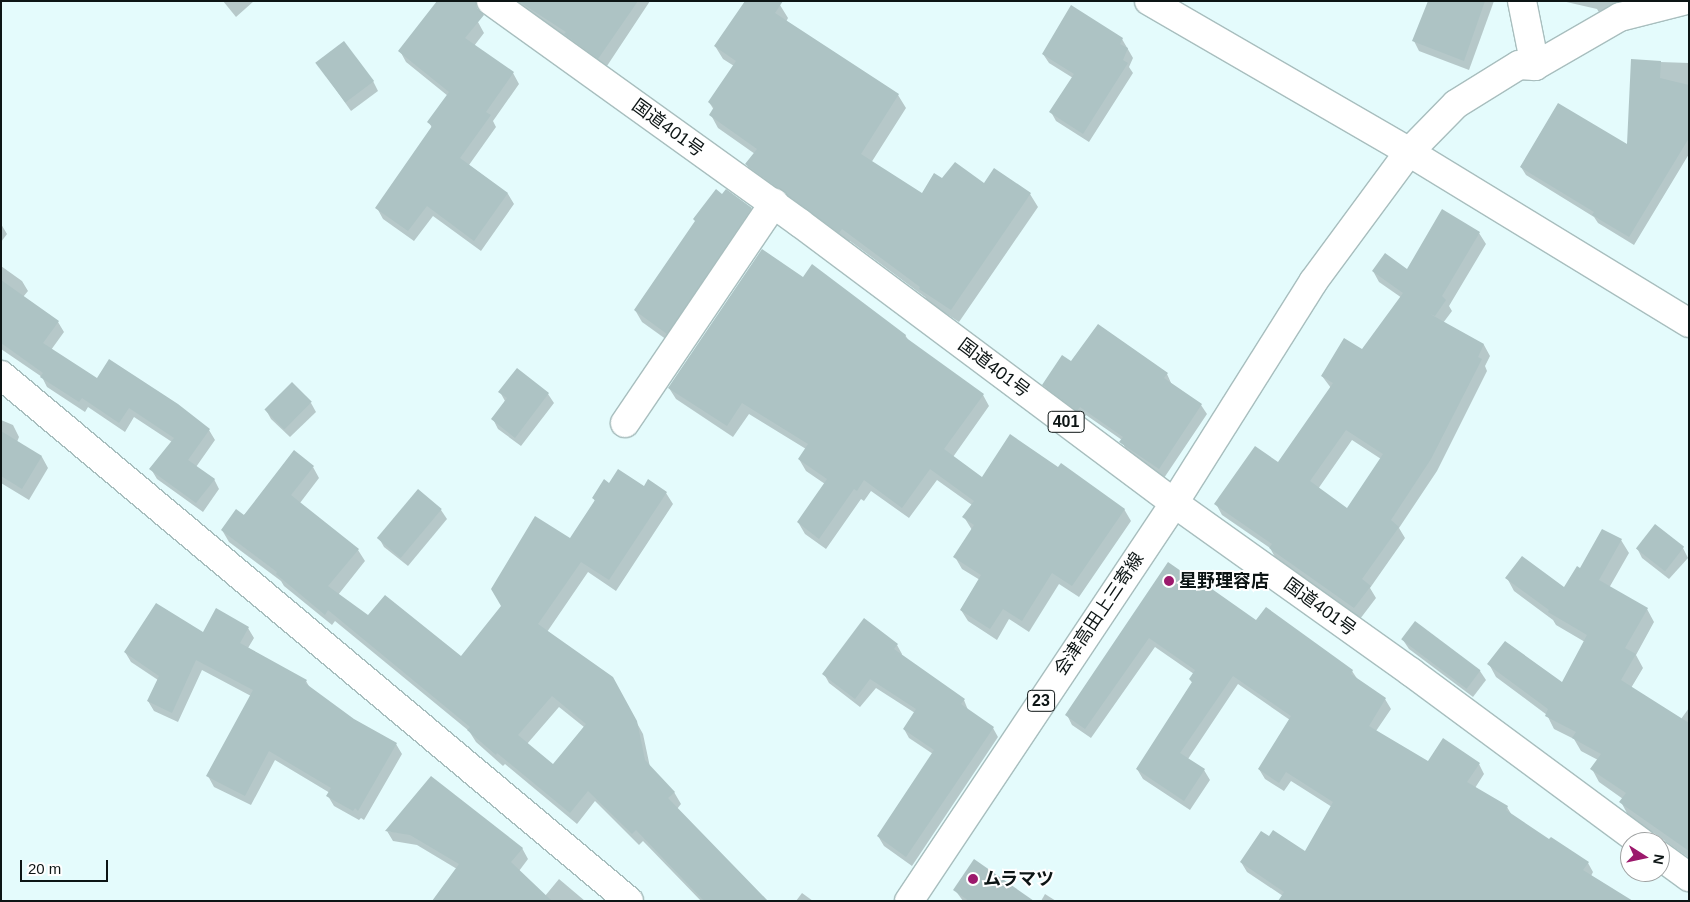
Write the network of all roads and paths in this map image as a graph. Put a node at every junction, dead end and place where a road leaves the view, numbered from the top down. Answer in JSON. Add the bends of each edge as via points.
{"nodes":[{"id":1,"x":490,"y":1,"type":"edge"},
{"id":2,"x":1149,"y":1,"type":"edge"},
{"id":3,"x":1522,"y":1,"type":"edge"},
{"id":4,"x":1684,"y":1,"type":"edge"},
{"id":5,"x":1535,"y":66,"type":"junction"},
{"id":6,"x":1409,"y":152,"type":"junction"},
{"id":7,"x":774,"y":203,"type":"junction"},
{"id":8,"x":1689,"y":323,"type":"edge"},
{"id":9,"x":1,"y":375,"type":"edge"},
{"id":10,"x":625,"y":423,"type":"dead end"},
{"id":11,"x":1174,"y":503,"type":"junction"},
{"id":12,"x":1627,"y":832,"type":"edge"},
{"id":13,"x":1670,"y":863,"type":"edge"},
{"id":14,"x":1689,"y":877,"type":"edge"},
{"id":15,"x":629,"y":901,"type":"edge"},
{"id":16,"x":909,"y":901,"type":"edge"}],
"edges":[{"from":1,"to":7,"type":"main road","name":"国道401号","number":"401"},
{"from":2,"to":6,"type":"main road"},
{"from":3,"to":5,"type":"main road"},
{"from":4,"to":5,"type":"main road","via":[[1620,17]]},
{"from":5,"to":6,"type":"main road","name":"会津高田上三寄線","via":[[1519,65],[1456,104]]},
{"from":6,"to":8,"type":"main road"},
{"from":6,"to":11,"type":"main road","name":"会津高田上三寄線","via":[[1313,282]]},
{"from":7,"to":10,"type":"main road"},
{"from":7,"to":11,"type":"main road","name":"国道401号","number":"401"},
{"from":9,"to":15,"type":"main road"},
{"from":11,"to":12,"type":"main road","name":"国道401号","number":"401"},
{"from":11,"to":16,"type":"main road","name":"会津高田上三寄線","number":"23"},
{"from":13,"to":14,"type":"main road"}]}
